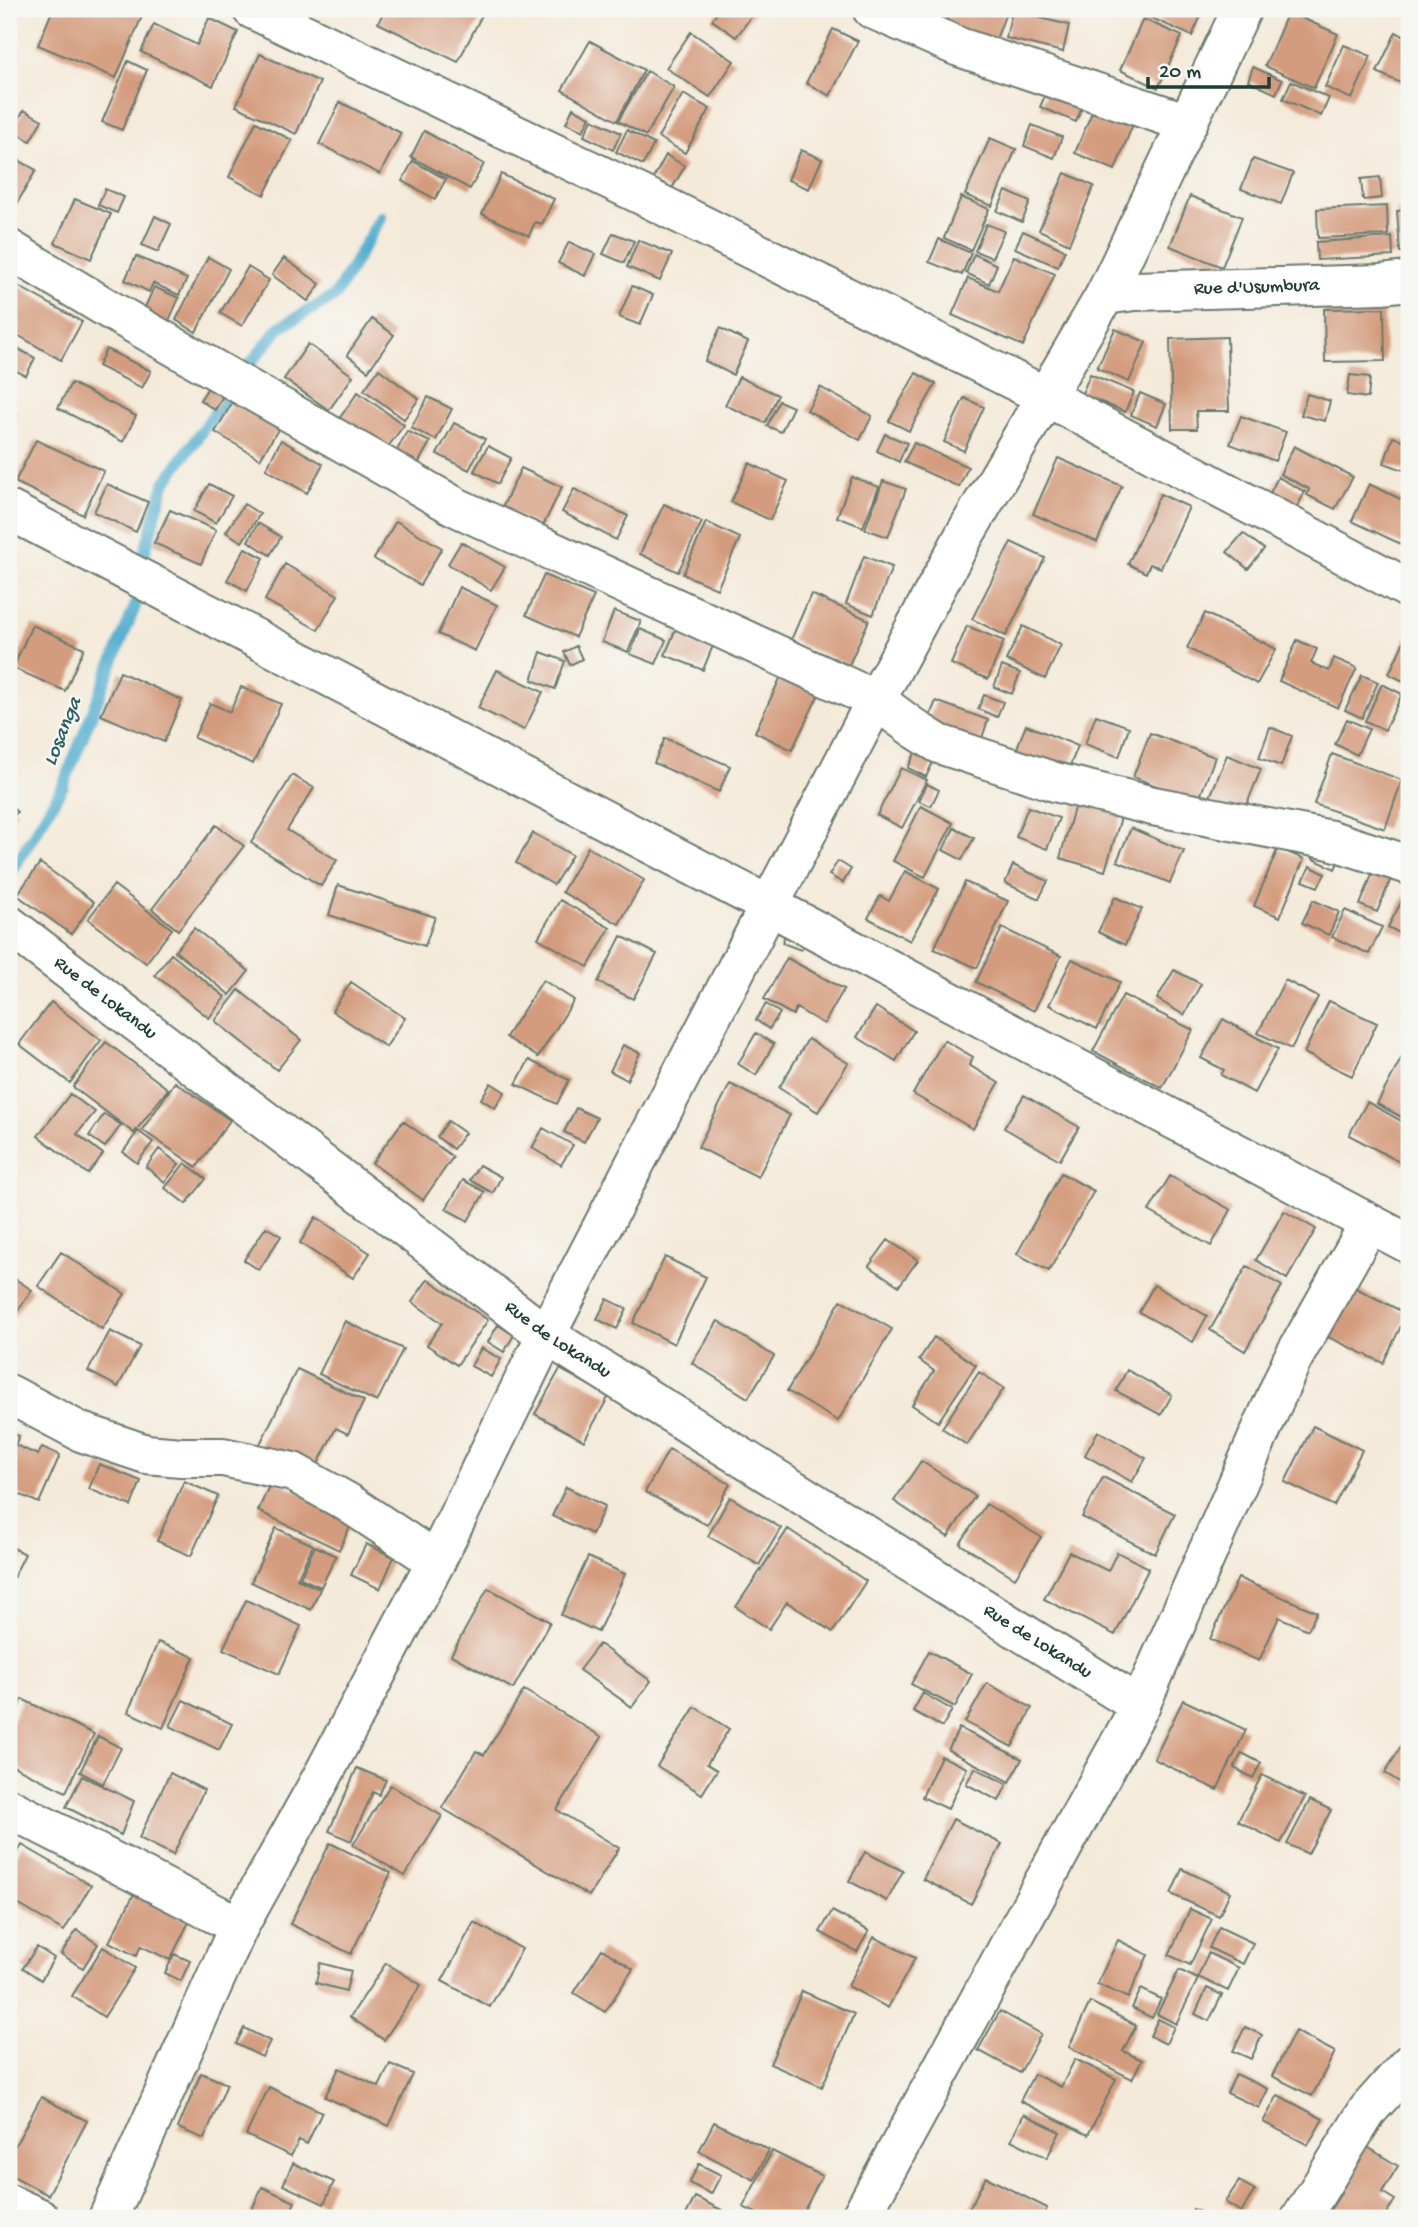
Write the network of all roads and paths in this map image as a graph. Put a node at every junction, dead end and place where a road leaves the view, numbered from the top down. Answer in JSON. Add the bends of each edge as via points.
{"nodes":[{"id":1,"x":252,"y":9,"type":"edge"},
{"id":2,"x":872,"y":9,"type":"edge"},
{"id":3,"x":1242,"y":9,"type":"edge"},
{"id":4,"x":1188,"y":123,"type":"junction"},
{"id":5,"x":9,"y":249,"type":"edge"},
{"id":6,"x":1409,"y":281,"type":"edge"},
{"id":7,"x":1105,"y":295,"type":"junction"},
{"id":8,"x":1045,"y":396,"type":"junction"},
{"id":9,"x":9,"y":510,"type":"edge"},
{"id":10,"x":1409,"y":589,"type":"edge"},
{"id":11,"x":876,"y":699,"type":"junction"},
{"id":12,"x":1409,"y":865,"type":"edge"},
{"id":13,"x":770,"y":906,"type":"junction"},
{"id":14,"x":9,"y":925,"type":"edge"},
{"id":15,"x":1369,"y":1224,"type":"junction"},
{"id":16,"x":1409,"y":1244,"type":"edge"},
{"id":17,"x":546,"y":1335,"type":"junction"},
{"id":18,"x":9,"y":1394,"type":"edge"},
{"id":19,"x":436,"y":1561,"type":"junction"},
{"id":20,"x":1140,"y":1706,"type":"junction"},
{"id":21,"x":9,"y":1808,"type":"edge"},
{"id":22,"x":239,"y":1926,"type":"junction"},
{"id":23,"x":1409,"y":2064,"type":"edge"},
{"id":24,"x":9,"y":2204,"type":"edge"},
{"id":25,"x":40,"y":2218,"type":"edge"},
{"id":26,"x":108,"y":2218,"type":"edge"},
{"id":27,"x":860,"y":2218,"type":"edge"},
{"id":28,"x":1301,"y":2218,"type":"edge"}],
"edges":[{"from":1,"to":8,"type":"street","via":[[642,195]]},
{"from":2,"to":4,"type":"street","via":[[959,47]]},
{"from":3,"to":4,"type":"street"},
{"from":4,"to":7,"type":"street"},
{"from":5,"to":11,"type":"street","via":[[456,507]]},
{"from":6,"to":7,"type":"street","name":"Rue d'Usumbura"},
{"from":7,"to":8,"type":"street"},
{"from":8,"to":10,"type":"street"},
{"from":8,"to":11,"type":"street"},
{"from":9,"to":13,"type":"street"},
{"from":11,"to":12,"type":"street","via":[[939,744],[1055,782],[1153,806],[1331,839]]},
{"from":11,"to":13,"type":"street"},
{"from":13,"to":15,"type":"street"},
{"from":13,"to":17,"type":"street"},
{"from":14,"to":17,"type":"street","name":"Rue de Lokandu"},
{"from":15,"to":16,"type":"street"},
{"from":15,"to":20,"type":"street","via":[[1292,1360]]},
{"from":17,"to":19,"type":"street"},
{"from":17,"to":20,"type":"street","name":"Rue de Lokandu"},
{"from":18,"to":19,"type":"street","via":[[81,1432],[146,1454],[223,1457],[293,1472]]},
{"from":19,"to":22,"type":"street"},
{"from":20,"to":27,"type":"street"},
{"from":21,"to":22,"type":"street"},
{"from":22,"to":26,"type":"street"},
{"from":23,"to":28,"type":"street","via":[[1368,2110]]},
{"from":24,"to":25,"type":"street"}]}
